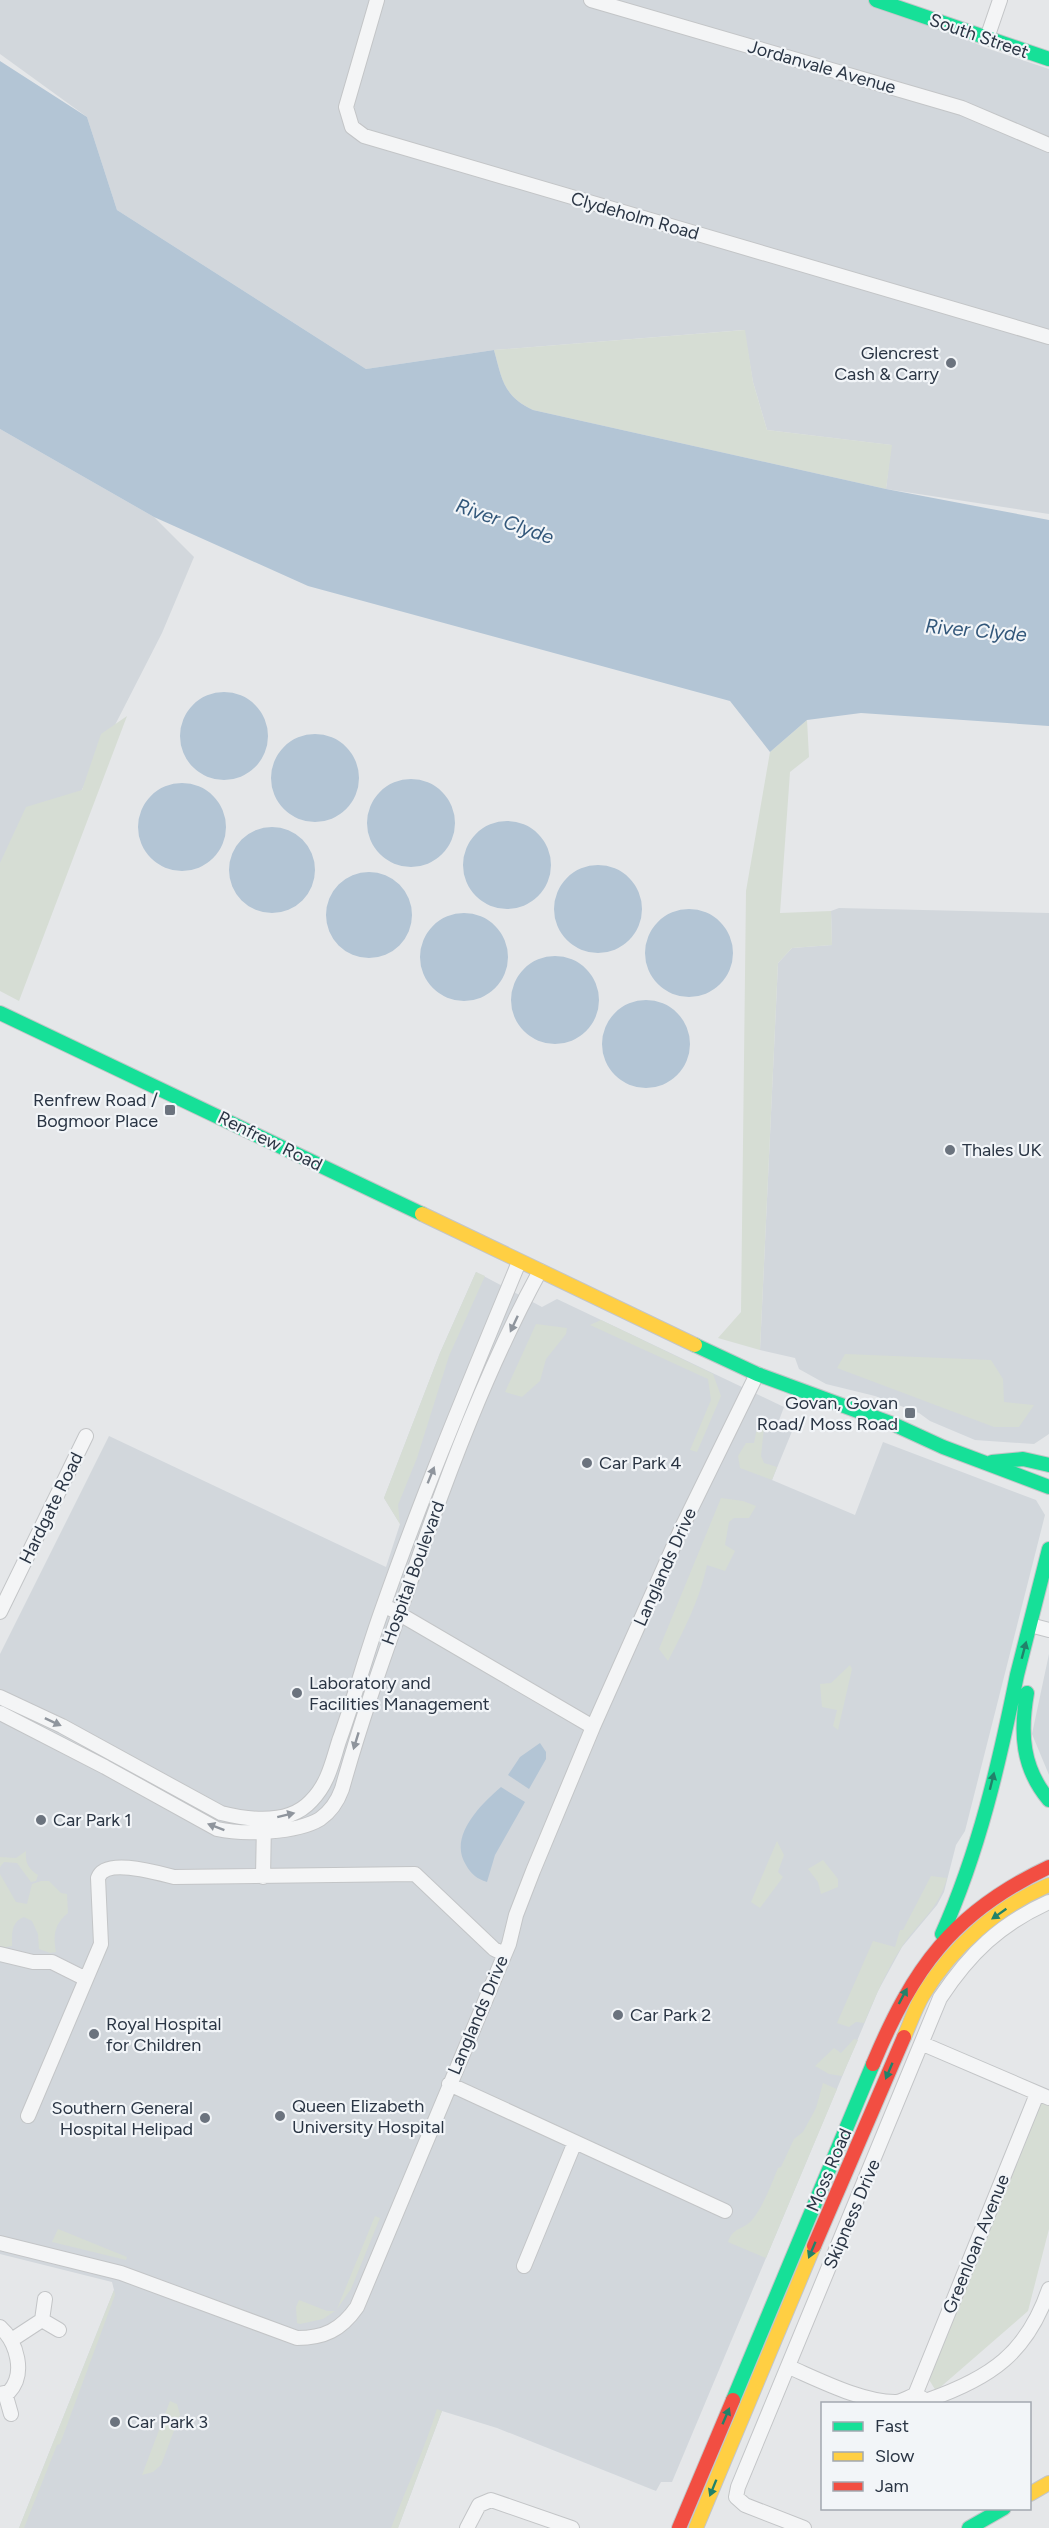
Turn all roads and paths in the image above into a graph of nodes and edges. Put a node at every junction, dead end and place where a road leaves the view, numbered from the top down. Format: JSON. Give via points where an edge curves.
{"nodes":[{"id":1,"x":377,"y":0,"type":"edge"},
{"id":2,"x":595,"y":0,"type":"edge"},
{"id":3,"x":876,"y":0,"type":"edge"},
{"id":4,"x":1000,"y":0,"type":"edge"},
{"id":5,"x":987,"y":38,"type":"junction"},
{"id":6,"x":1049,"y":59,"type":"edge"},
{"id":7,"x":1049,"y":145,"type":"edge"},
{"id":8,"x":1049,"y":337,"type":"edge"},
{"id":9,"x":1,"y":1013,"type":"edge"},
{"id":10,"x":519,"y":1262,"type":"junction"},
{"id":11,"x":540,"y":1271,"type":"junction"},
{"id":12,"x":757,"y":1374,"type":"junction"},
{"id":13,"x":86,"y":1436,"type":"dead end"},
{"id":14,"x":986,"y":1462,"type":"junction"},
{"id":15,"x":1049,"y":1465,"type":"edge"},
{"id":16,"x":1047,"y":1486,"type":"edge"},
{"id":17,"x":1049,"y":1549,"type":"edge"},
{"id":18,"x":1049,"y":1595,"type":"edge"},
{"id":19,"x":384,"y":1606,"type":"junction"},
{"id":20,"x":0,"y":1612,"type":"edge"},
{"id":21,"x":399,"y":1613,"type":"junction"},
{"id":22,"x":1040,"y":1627,"type":"edge"},
{"id":23,"x":1024,"y":1677,"type":"junction"},
{"id":24,"x":0,"y":1696,"type":"edge"},
{"id":25,"x":0,"y":1713,"type":"edge"},
{"id":26,"x":594,"y":1727,"type":"junction"},
{"id":27,"x":1049,"y":1800,"type":"edge"},
{"id":28,"x":264,"y":1824,"type":"junction"},
{"id":29,"x":1049,"y":1867,"type":"edge"},
{"id":30,"x":263,"y":1877,"type":"junction"},
{"id":31,"x":1049,"y":1885,"type":"edge"},
{"id":32,"x":1048,"y":1905,"type":"edge"},
{"id":33,"x":935,"y":1948,"type":"junction"},
{"id":34,"x":0,"y":1954,"type":"edge"},
{"id":35,"x":504,"y":1954,"type":"junction"},
{"id":36,"x":86,"y":1979,"type":"junction"},
{"id":37,"x":923,"y":2044,"type":"junction"},
{"id":38,"x":449,"y":2084,"type":"junction"},
{"id":39,"x":1043,"y":2096,"type":"edge"},
{"id":40,"x":28,"y":2116,"type":"dead end"},
{"id":41,"x":575,"y":2142,"type":"junction"},
{"id":42,"x":725,"y":2211,"type":"dead end"},
{"id":43,"x":0,"y":2243,"type":"edge"},
{"id":44,"x":524,"y":2266,"type":"dead end"},
{"id":45,"x":1049,"y":2289,"type":"edge"},
{"id":46,"x":45,"y":2299,"type":"dead end"},
{"id":47,"x":42,"y":2320,"type":"junction"},
{"id":48,"x":0,"y":2327,"type":"edge"},
{"id":49,"x":778,"y":2329,"type":"junction"},
{"id":50,"x":59,"y":2330,"type":"dead end"},
{"id":51,"x":13,"y":2339,"type":"junction"},
{"id":52,"x":789,"y":2367,"type":"junction"},
{"id":53,"x":3,"y":2393,"type":"edge"},
{"id":54,"x":915,"y":2395,"type":"junction"},
{"id":55,"x":929,"y":2402,"type":"edge"},
{"id":56,"x":11,"y":2414,"type":"dead end"},
{"id":57,"x":1049,"y":2483,"type":"edge"},
{"id":58,"x":1031,"y":2493,"type":"edge"},
{"id":59,"x":719,"y":2511,"type":"dead end"},
{"id":60,"x":995,"y":2511,"type":"edge"},
{"id":61,"x":468,"y":2528,"type":"edge"},
{"id":62,"x":572,"y":2528,"type":"edge"},
{"id":63,"x":677,"y":2528,"type":"edge"},
{"id":64,"x":696,"y":2528,"type":"edge"},
{"id":65,"x":804,"y":2528,"type":"edge"},
{"id":66,"x":969,"y":2528,"type":"edge"}],
"edges":[{"from":1,"to":8,"type":"street","name":"Clydeholm Road","via":[[346,107],[352,127],[364,136]]},
{"from":2,"to":7,"type":"street","name":"Jordanvale Avenue","via":[[962,108]]},
{"from":3,"to":5,"type":"main road","name":"South Street"},
{"from":4,"to":5,"type":"street"},
{"from":5,"to":6,"type":"main road","name":"South Street"},
{"from":9,"to":10,"type":"main road","name":"Renfrew Road"},
{"from":10,"to":11,"type":"main road","name":"Renfrew Road"},
{"from":19,"to":10,"type":"street","name":"Hospital Boulevard","one_way":true,"via":[[423,1495]]},
{"from":11,"to":12,"type":"main road","name":"Renfrew Road"},
{"from":11,"to":21,"type":"street","name":"Hospital Boulevard","one_way":true,"via":[[489,1378],[439,1500]]},
{"from":12,"to":14,"type":"main road","name":"Renfrew Road"},
{"from":12,"to":26,"type":"street","name":"Langlands Drive","via":[[703,1483]]},
{"from":13,"to":20,"type":"street","name":"Hardgate Road"},
{"from":14,"to":15,"type":"main road","via":[[1023,1459]]},
{"from":14,"to":16,"type":"main road","name":"Renfrew Road"},
{"from":17,"to":22,"type":"main road"},
{"from":18,"to":22,"type":"main road"},
{"from":19,"to":21,"type":"street"},
{"from":28,"to":19,"type":"street","name":"Hospital Boulevard","one_way":true,"via":[[310,1803],[329,1776]]},
{"from":21,"to":26,"type":"street"},
{"from":21,"to":28,"type":"street","name":"Hospital Boulevard","one_way":true,"via":[[337,1801],[321,1818],[306,1826]]},
{"from":22,"to":23,"type":"main road"},
{"from":23,"to":27,"type":"main road","via":[[1023,1742],[1031,1773]]},
{"from":33,"to":23,"type":"main road","one_way":true,"via":[[963,1887]]},
{"from":24,"to":28,"type":"street","name":"Hospital Boulevard","one_way":true,"via":[[211,1809]]},
{"from":28,"to":25,"type":"street","name":"Hospital Boulevard","one_way":true,"via":[[226,1831],[208,1825]]},
{"from":26,"to":35,"type":"street","name":"Langlands Drive","via":[[533,1871]]},
{"from":28,"to":30,"type":"street"},
{"from":29,"to":33,"type":"main road","name":"Moss Road","via":[[994,1895]]},
{"from":30,"to":35,"type":"street","via":[[415,1874]]},
{"from":30,"to":36,"type":"street","via":[[174,1877],[136,1868],[100,1872],[101,1944]]},
{"from":31,"to":49,"type":"main road","name":"Moss Road","one_way":true,"via":[[1034,1890],[992,1918],[959,1947],[927,1989]]},
{"from":32,"to":37,"type":"street","name":"Skipness Drive","via":[[1004,1927],[980,1946],[940,1998]]},
{"from":63,"to":33,"type":"main road","name":"Moss Road","one_way":true,"via":[[892,2019]]},
{"from":34,"to":36,"type":"street","via":[[52,1962]]},
{"from":35,"to":38,"type":"street","name":"Langlands Drive"},
{"from":36,"to":40,"type":"street"},
{"from":37,"to":39,"type":"street"},
{"from":37,"to":52,"type":"street","name":"Skipness Drive"},
{"from":38,"to":41,"type":"street"},
{"from":38,"to":43,"type":"street","name":"Langlands Drive","via":[[357,2307],[344,2324],[319,2337],[297,2338],[121,2273]]},
{"from":39,"to":54,"type":"street","name":"Greenloan Avenue"},
{"from":41,"to":42,"type":"street"},
{"from":41,"to":44,"type":"street"},
{"from":45,"to":55,"type":"street","via":[[1029,2335],[1008,2359],[976,2380]]},
{"from":46,"to":47,"type":"street"},
{"from":47,"to":50,"type":"street"},
{"from":47,"to":51,"type":"street"},
{"from":48,"to":51,"type":"street"},
{"from":49,"to":59,"type":"main road"},
{"from":49,"to":64,"type":"main road","name":"Moss Road","one_way":true},
{"from":51,"to":53,"type":"street","via":[[18,2376],[13,2388]]},
{"from":52,"to":54,"type":"street","via":[[872,2398],[899,2402]]},
{"from":52,"to":65,"type":"street","name":"Skipness Drive","via":[[736,2497],[745,2505]]},
{"from":53,"to":56,"type":"street"},
{"from":54,"to":55,"type":"street"},
{"from":57,"to":58,"type":"main road"},
{"from":60,"to":66,"type":"main road"},
{"from":61,"to":62,"type":"street","via":[[479,2505],[491,2500]]}]}
